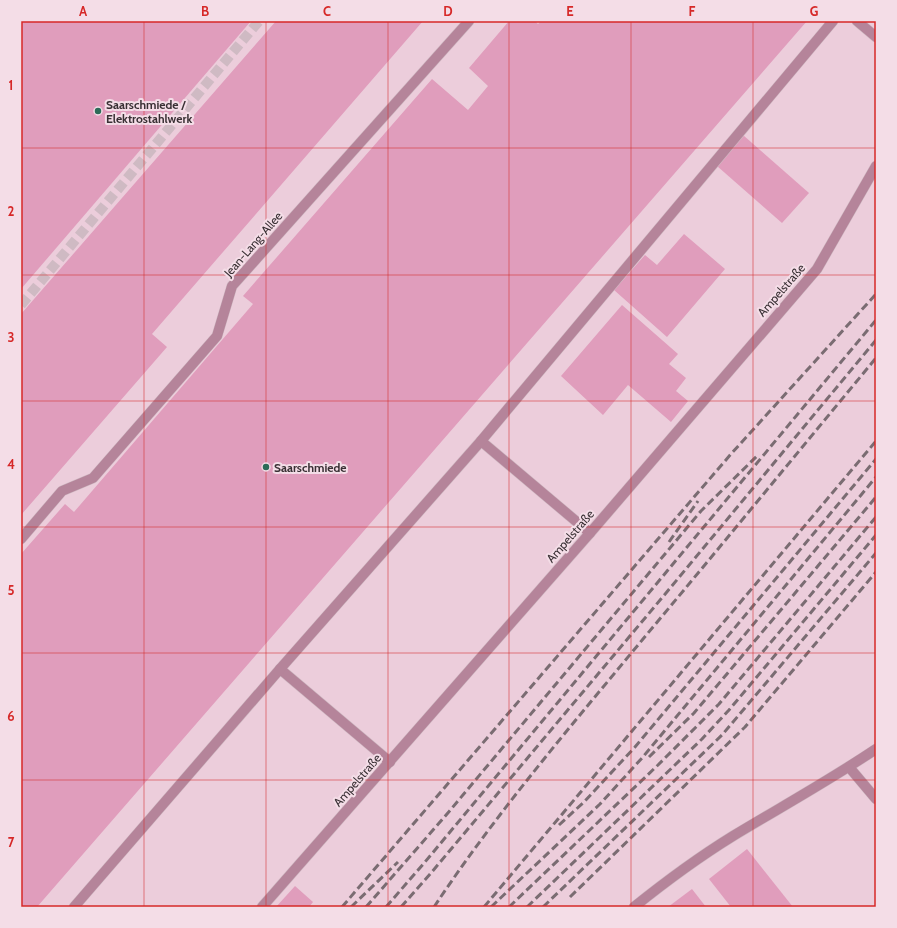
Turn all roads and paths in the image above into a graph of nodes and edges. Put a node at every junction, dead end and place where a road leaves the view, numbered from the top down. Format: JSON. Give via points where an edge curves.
{"nodes":[{"id":1,"x":469,"y":21,"type":"edge"},
{"id":2,"x":833,"y":21,"type":"edge"},
{"id":3,"x":857,"y":21,"type":"edge"},
{"id":4,"x":876,"y":37,"type":"edge"},
{"id":5,"x":876,"y":166,"type":"edge"},
{"id":6,"x":481,"y":441,"type":"junction"},
{"id":7,"x":590,"y":533,"type":"junction"},
{"id":8,"x":21,"y":539,"type":"edge"},
{"id":9,"x":280,"y":669,"type":"junction"},
{"id":10,"x":876,"y":749,"type":"edge"},
{"id":11,"x":390,"y":762,"type":"junction"},
{"id":12,"x":845,"y":770,"type":"junction"},
{"id":13,"x":876,"y":799,"type":"edge"},
{"id":14,"x":74,"y":907,"type":"edge"},
{"id":15,"x":262,"y":907,"type":"edge"},
{"id":16,"x":634,"y":907,"type":"edge"}],
"edges":[{"from":1,"to":8,"type":"lane","name":"Jean-Lang-Allee","via":[[232,286],[217,336],[212,342],[93,478],[62,491]]},
{"from":2,"to":6,"type":"lane"},
{"from":3,"to":4,"type":"lane"},
{"from":5,"to":7,"type":"lane","name":"Ampelstraße","via":[[817,269]]},
{"from":6,"to":7,"type":"lane"},
{"from":6,"to":9,"type":"lane"},
{"from":7,"to":11,"type":"lane","name":"Ampelstraße"},
{"from":9,"to":11,"type":"lane"},
{"from":9,"to":14,"type":"lane"},
{"from":10,"to":12,"type":"lane"},
{"from":11,"to":15,"type":"lane","name":"Ampelstraße"},
{"from":12,"to":13,"type":"lane"},
{"from":12,"to":16,"type":"lane","via":[[732,837]]}]}
